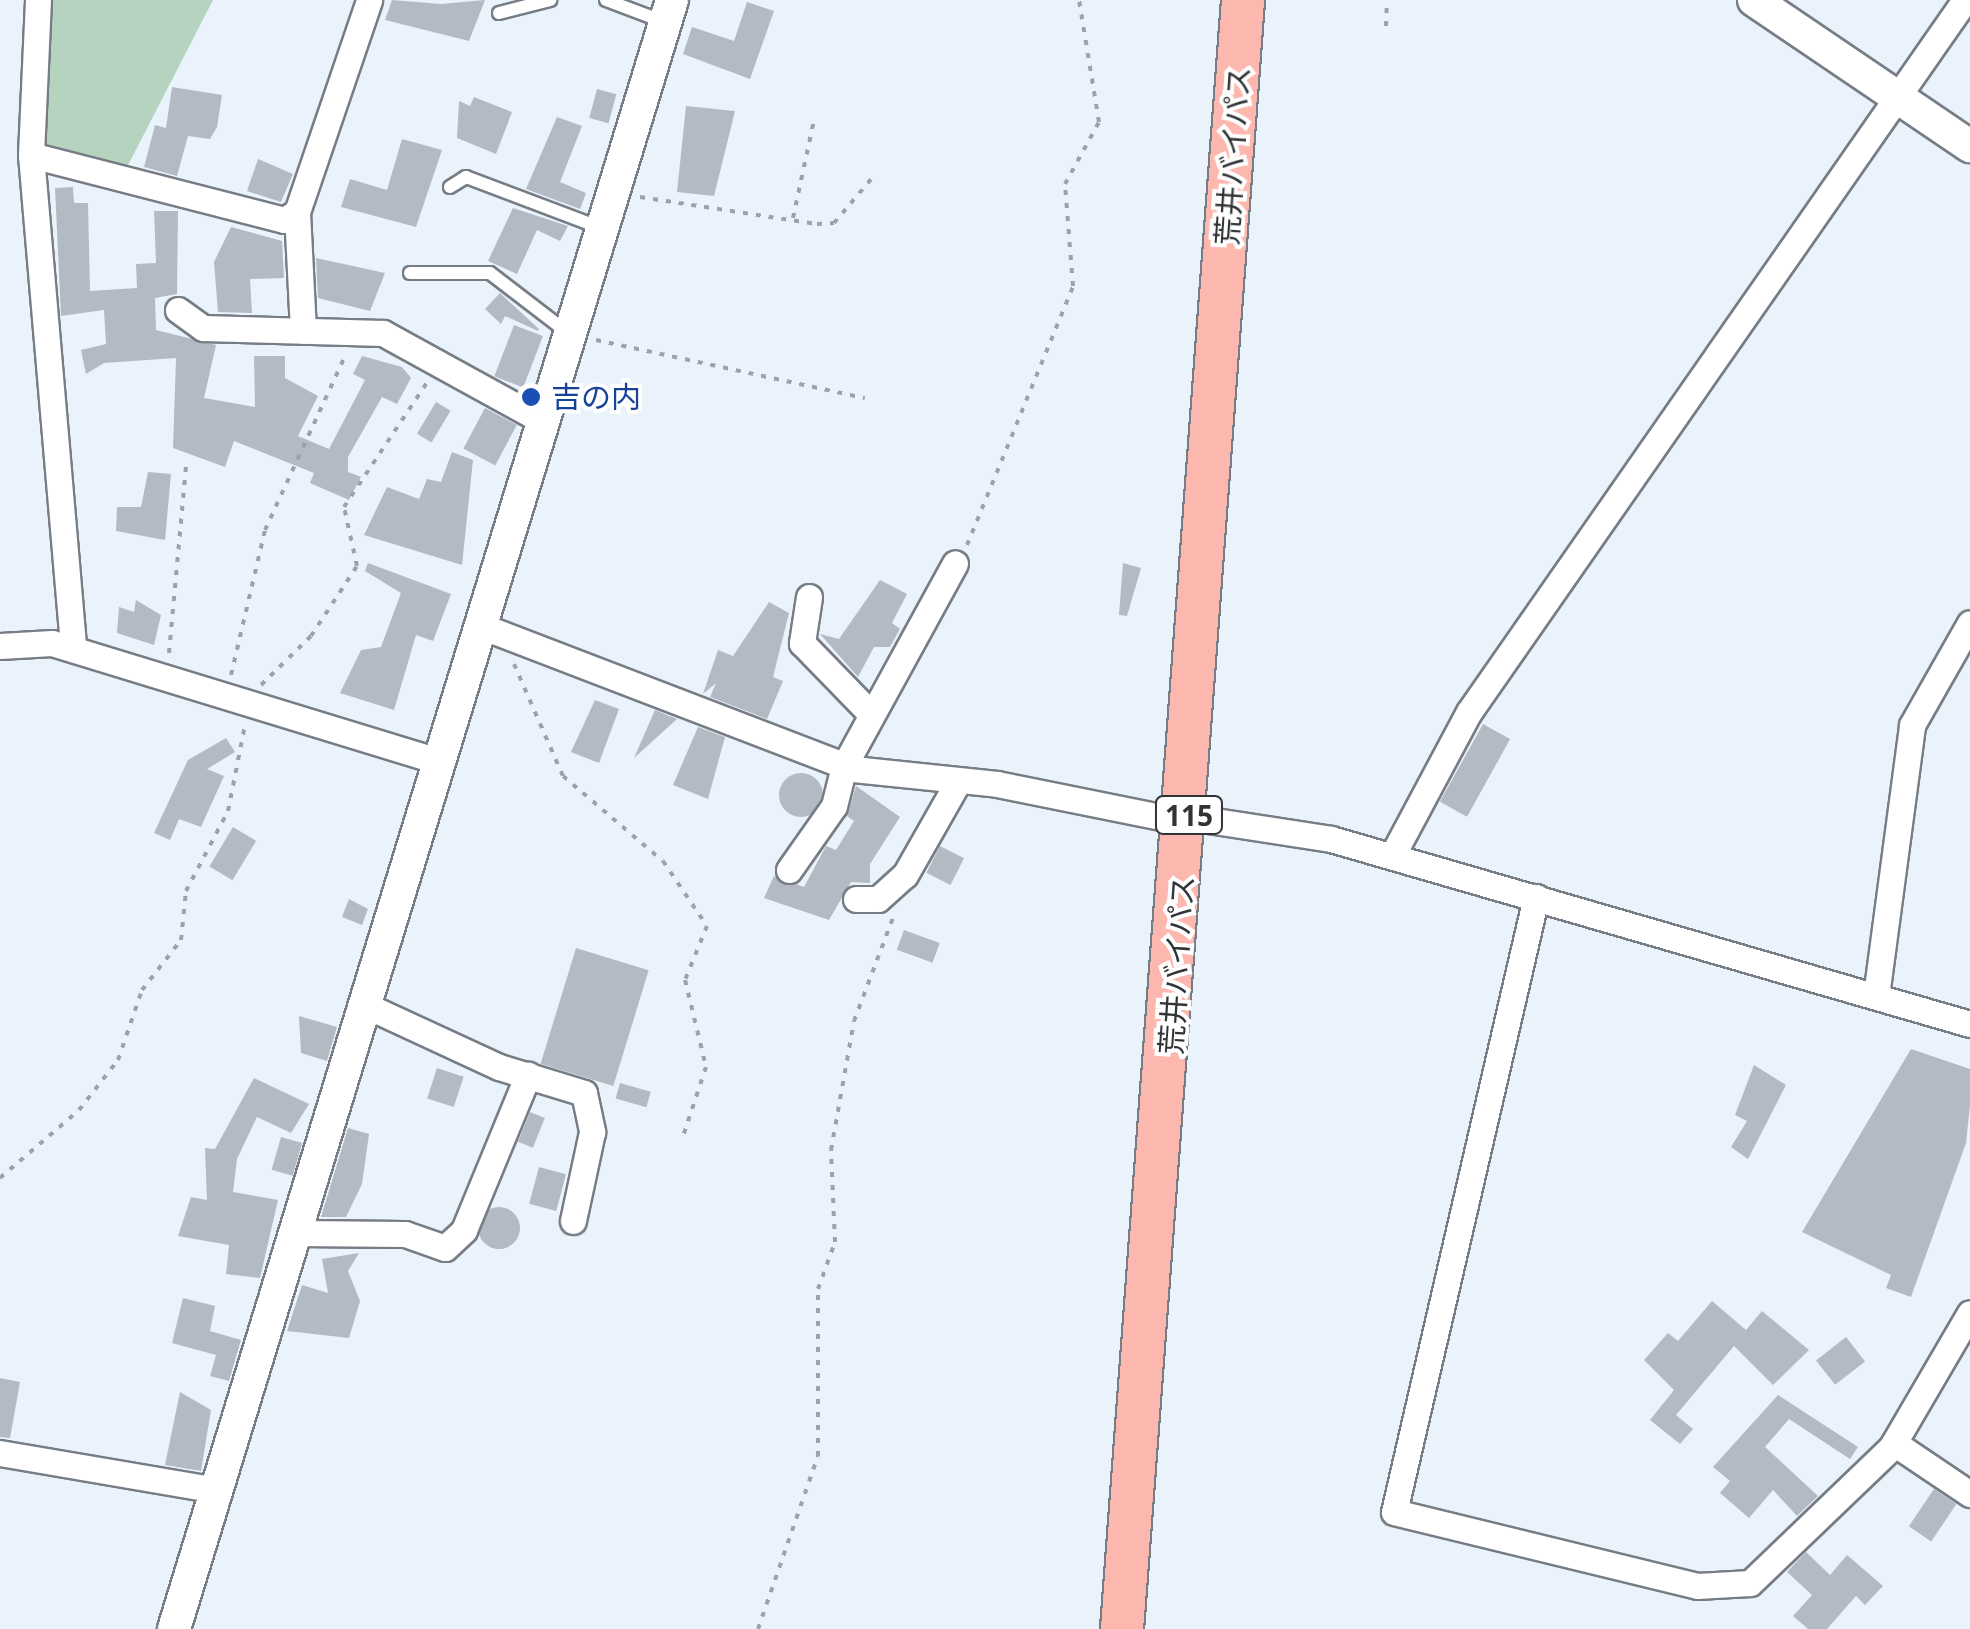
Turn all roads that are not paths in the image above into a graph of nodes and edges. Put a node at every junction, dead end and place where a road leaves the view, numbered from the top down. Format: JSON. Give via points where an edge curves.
{"nodes":[{"id":1,"x":38,"y":0,"type":"edge"},
{"id":2,"x":369,"y":0,"type":"edge"},
{"id":3,"x":550,"y":0,"type":"edge"},
{"id":4,"x":606,"y":0,"type":"edge"},
{"id":5,"x":1216,"y":0,"type":"edge"},
{"id":6,"x":1243,"y":0,"type":"edge"},
{"id":7,"x":1754,"y":0,"type":"edge"},
{"id":8,"x":1966,"y":0,"type":"edge"},
{"id":9,"x":668,"y":11,"type":"edge"},
{"id":10,"x":499,"y":13,"type":"dead end"},
{"id":11,"x":1899,"y":97,"type":"junction"},
{"id":12,"x":1970,"y":146,"type":"edge"},
{"id":13,"x":31,"y":155,"type":"junction"},
{"id":14,"x":450,"y":187,"type":"dead end"},
{"id":15,"x":297,"y":212,"type":"junction"},
{"id":16,"x":600,"y":228,"type":"junction"},
{"id":17,"x":410,"y":273,"type":"dead end"},
{"id":18,"x":178,"y":310,"type":"dead end"},
{"id":19,"x":303,"y":331,"type":"junction"},
{"id":20,"x":569,"y":333,"type":"junction"},
{"id":21,"x":543,"y":421,"type":"junction"},
{"id":22,"x":955,"y":564,"type":"road end"},
{"id":23,"x":809,"y":598,"type":"dead end"},
{"id":24,"x":1970,"y":623,"type":"edge"},
{"id":25,"x":490,"y":630,"type":"junction"},
{"id":26,"x":0,"y":646,"type":"edge"},
{"id":27,"x":74,"y":650,"type":"junction"},
{"id":28,"x":871,"y":714,"type":"junction"},
{"id":29,"x":441,"y":762,"type":"junction"},
{"id":30,"x":844,"y":766,"type":"junction"},
{"id":31,"x":958,"y":780,"type":"junction"},
{"id":32,"x":1175,"y":817,"type":"junction"},
{"id":33,"x":1392,"y":856,"type":"junction"},
{"id":34,"x":789,"y":870,"type":"dead end"},
{"id":35,"x":1536,"y":897,"type":"junction"},
{"id":36,"x":856,"y":899,"type":"dead end"},
{"id":37,"x":1876,"y":996,"type":"junction"},
{"id":38,"x":367,"y":1006,"type":"junction"},
{"id":39,"x":1970,"y":1024,"type":"edge"},
{"id":40,"x":528,"y":1075,"type":"junction"},
{"id":41,"x":572,"y":1221,"type":"dead end"},
{"id":42,"x":297,"y":1232,"type":"junction"},
{"id":43,"x":1970,"y":1313,"type":"edge"},
{"id":44,"x":1894,"y":1443,"type":"junction"},
{"id":45,"x":0,"y":1453,"type":"edge"},
{"id":46,"x":218,"y":1490,"type":"junction"},
{"id":47,"x":1970,"y":1494,"type":"edge"},
{"id":48,"x":174,"y":1629,"type":"edge"},
{"id":49,"x":1096,"y":1629,"type":"edge"},
{"id":50,"x":1122,"y":1629,"type":"edge"}],
"edges":[{"from":1,"to":13,"type":"street"},
{"from":2,"to":15,"type":"street"},
{"from":3,"to":10,"type":"lane","via":[[540,10],[515,3]]},
{"from":4,"to":9,"type":"lane"},
{"from":5,"to":32,"type":"highway","name":"荒井バイパス","number":"115"},
{"from":6,"to":32,"type":"highway","name":"荒井バイパス","number":"115"},
{"from":7,"to":11,"type":"street"},
{"from":8,"to":11,"type":"street"},
{"from":9,"to":16,"type":"street"},
{"from":11,"to":12,"type":"street"},
{"from":11,"to":33,"type":"street","via":[[1469,712]]},
{"from":13,"to":15,"type":"street","via":[[275,219]]},
{"from":13,"to":27,"type":"street"},
{"from":14,"to":16,"type":"lane","via":[[466,177]]},
{"from":15,"to":19,"type":"street"},
{"from":16,"to":20,"type":"street"},
{"from":17,"to":20,"type":"lane","via":[[490,272]]},
{"from":18,"to":19,"type":"street","via":[[202,328]]},
{"from":19,"to":21,"type":"street","via":[[354,328],[440,359]]},
{"from":20,"to":21,"type":"street"},
{"from":21,"to":25,"type":"street"},
{"from":22,"to":28,"type":"street"},
{"from":23,"to":28,"type":"street","via":[[802,643]]},
{"from":24,"to":37,"type":"street","via":[[1912,725]]},
{"from":25,"to":29,"type":"street"},
{"from":25,"to":30,"type":"street"},
{"from":26,"to":27,"type":"street"},
{"from":27,"to":29,"type":"street"},
{"from":28,"to":30,"type":"street"},
{"from":29,"to":38,"type":"street"},
{"from":30,"to":31,"type":"street"},
{"from":30,"to":34,"type":"street","via":[[834,806]]},
{"from":31,"to":32,"type":"street"},
{"from":31,"to":36,"type":"street","via":[[941,823],[889,891]]},
{"from":32,"to":33,"type":"street"},
{"from":32,"to":49,"type":"highway","name":"荒井バイパス","number":"115"},
{"from":32,"to":50,"type":"highway","name":"荒井バイパス","number":"115"},
{"from":33,"to":35,"type":"street"},
{"from":35,"to":37,"type":"street"},
{"from":35,"to":44,"type":"street","via":[[1394,1512],[1729,1589],[1750,1583]]},
{"from":37,"to":39,"type":"street"},
{"from":38,"to":40,"type":"street"},
{"from":38,"to":42,"type":"street"},
{"from":40,"to":41,"type":"street","via":[[584,1093],[591,1106]]},
{"from":40,"to":42,"type":"street","via":[[464,1230],[445,1248],[405,1234]]},
{"from":42,"to":46,"type":"street"},
{"from":43,"to":44,"type":"street"},
{"from":44,"to":47,"type":"street"},
{"from":45,"to":46,"type":"street"},
{"from":46,"to":48,"type":"street"}]}
